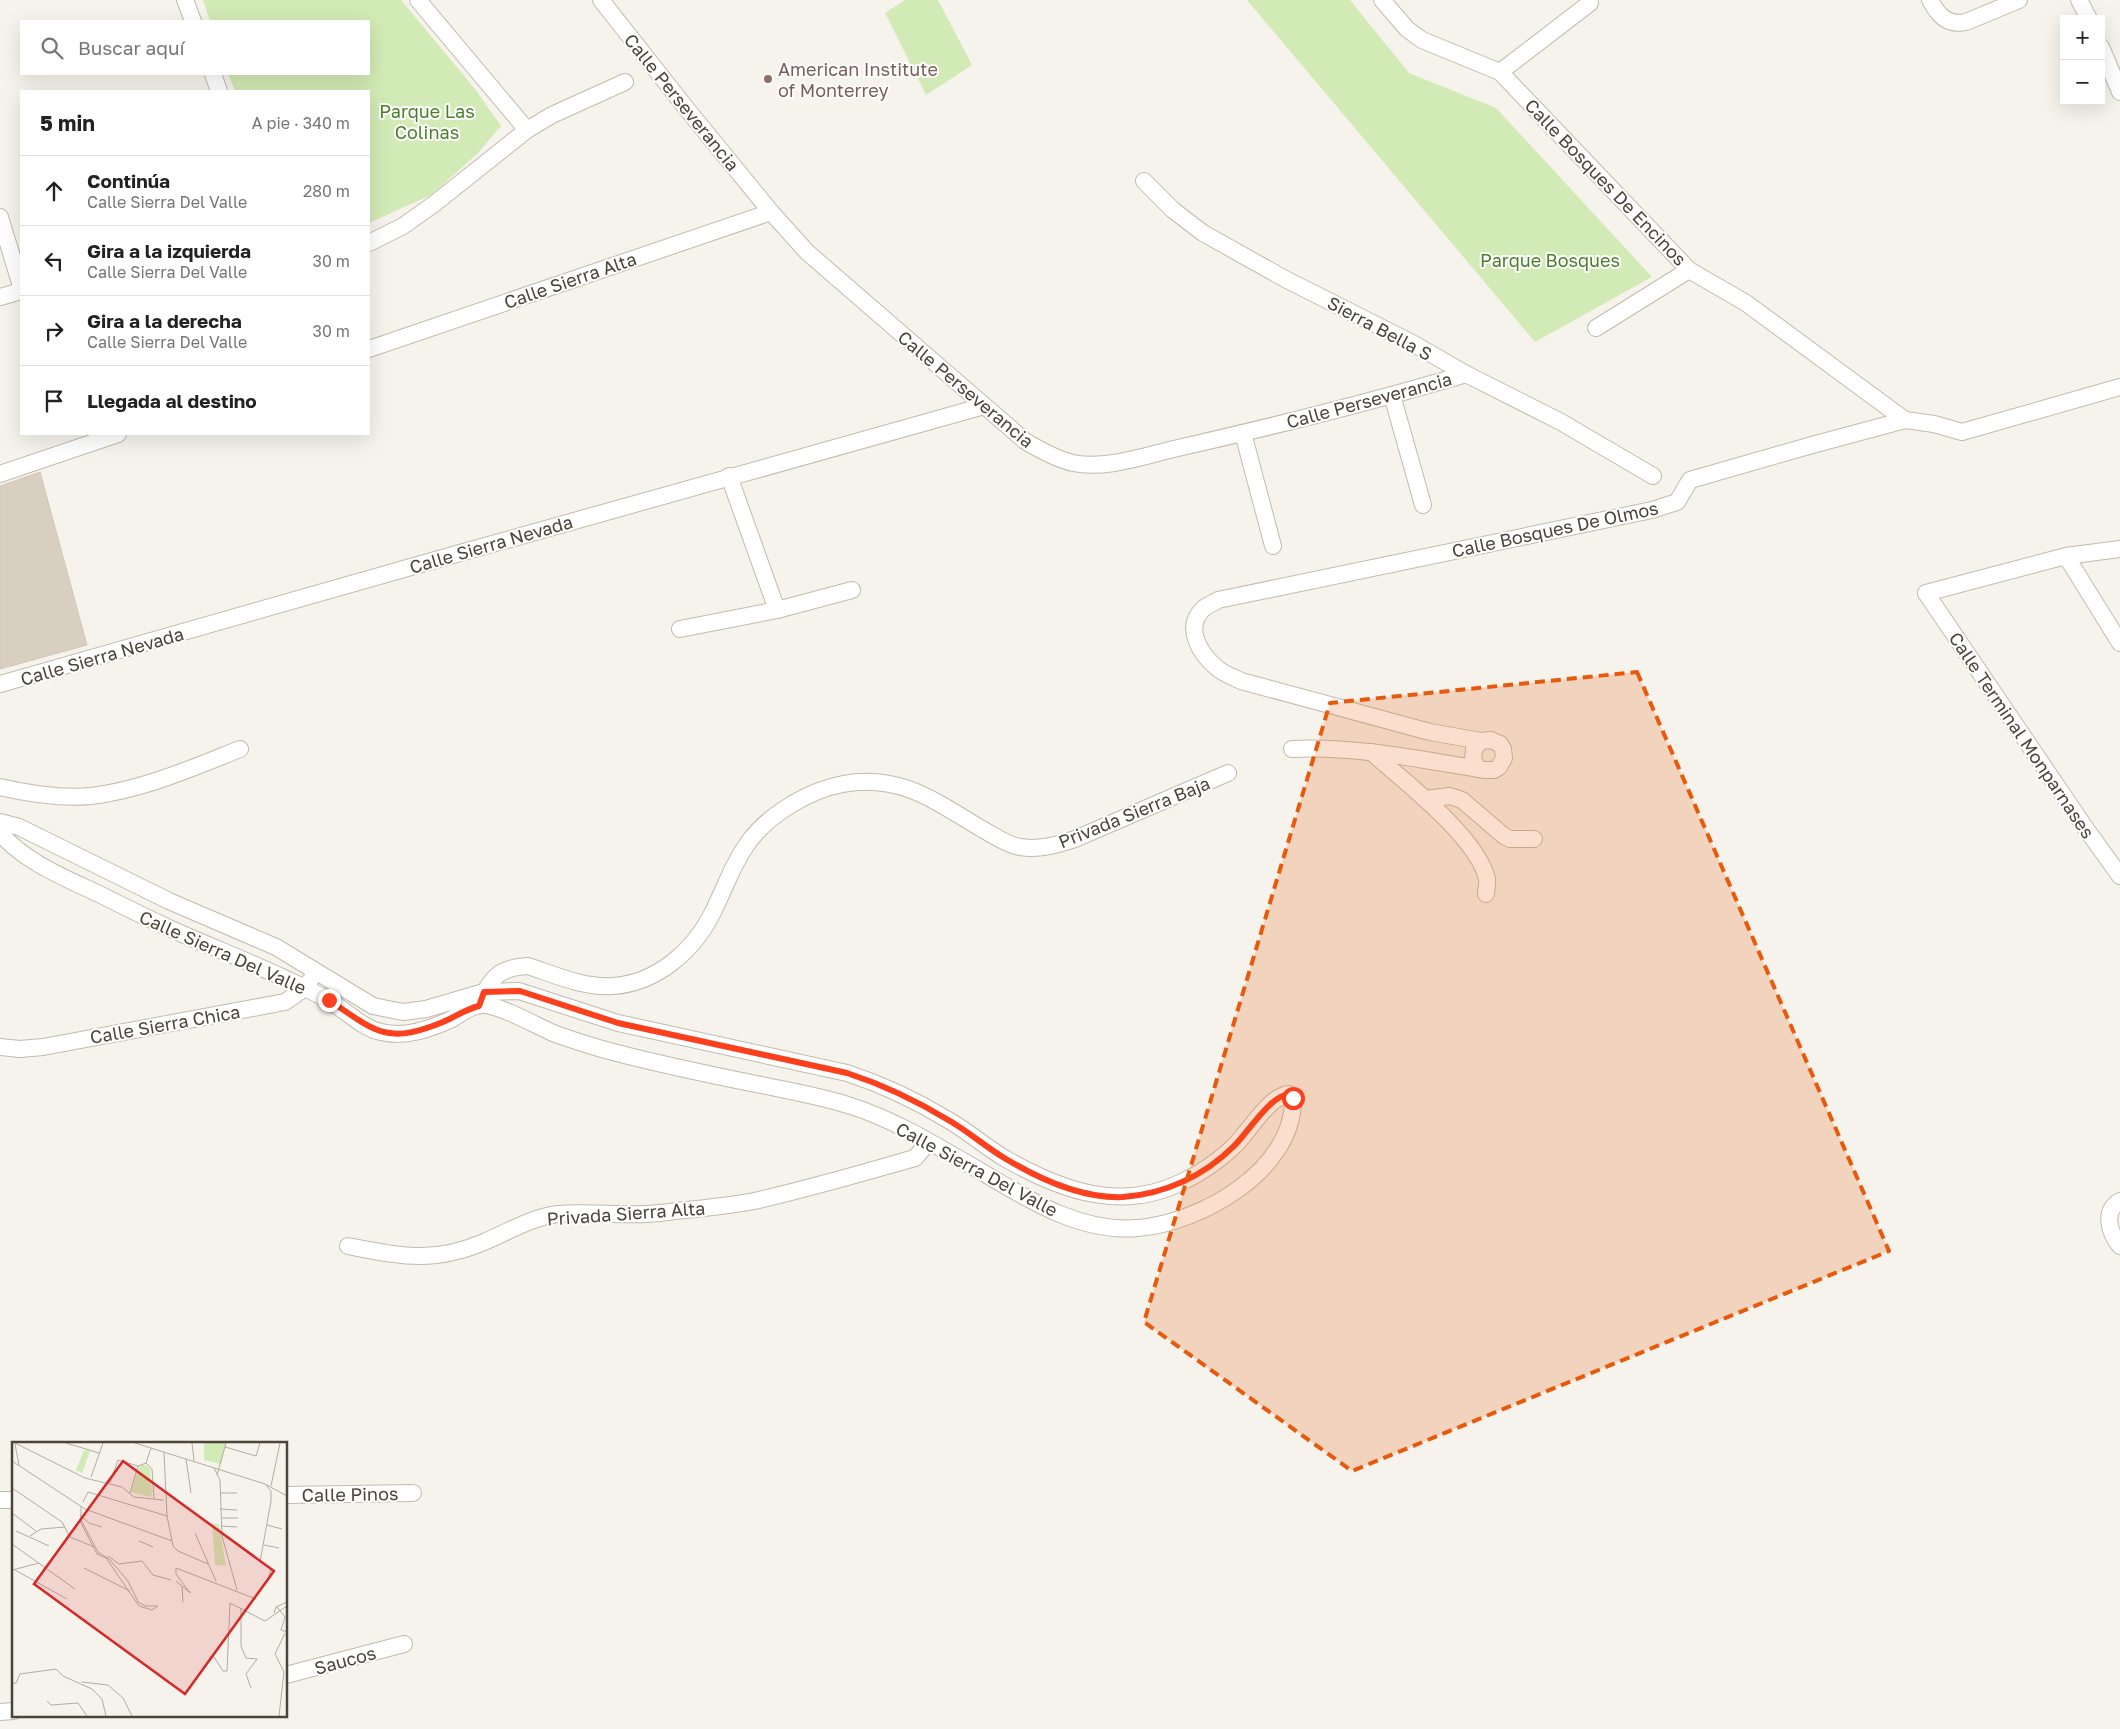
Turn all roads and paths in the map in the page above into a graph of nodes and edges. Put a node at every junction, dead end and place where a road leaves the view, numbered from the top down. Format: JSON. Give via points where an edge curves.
{"nodes":[{"id":1,"x":185,"y":0,"type":"edge"},
{"id":2,"x":418,"y":0,"type":"edge"},
{"id":3,"x":601,"y":0,"type":"edge"},
{"id":4,"x":1382,"y":0,"type":"edge"},
{"id":5,"x":1930,"y":0,"type":"edge"},
{"id":6,"x":2019,"y":0,"type":"edge"},
{"id":7,"x":2079,"y":0,"type":"edge"},
{"id":8,"x":1590,"y":3,"type":"dead end"},
{"id":9,"x":2087,"y":15,"type":"edge"},
{"id":10,"x":193,"y":20,"type":"edge"},
{"id":11,"x":2105,"y":56,"type":"edge"},
{"id":12,"x":1500,"y":72,"type":"junction"},
{"id":13,"x":213,"y":75,"type":"edge"},
{"id":14,"x":625,"y":82,"type":"dead end"},
{"id":15,"x":219,"y":90,"type":"edge"},
{"id":16,"x":2120,"y":92,"type":"edge"},
{"id":17,"x":526,"y":130,"type":"junction"},
{"id":18,"x":1144,"y":181,"type":"dead end"},
{"id":19,"x":771,"y":212,"type":"junction"},
{"id":20,"x":0,"y":217,"type":"edge"},
{"id":21,"x":370,"y":242,"type":"edge"},
{"id":22,"x":1689,"y":270,"type":"junction"},
{"id":23,"x":20,"y":283,"type":"edge"},
{"id":24,"x":20,"y":290,"type":"edge"},
{"id":25,"x":0,"y":297,"type":"edge"},
{"id":26,"x":1596,"y":328,"type":"dead end"},
{"id":27,"x":370,"y":349,"type":"edge"},
{"id":28,"x":1466,"y":374,"type":"junction"},
{"id":29,"x":2120,"y":387,"type":"edge"},
{"id":30,"x":1392,"y":396,"type":"junction"},
{"id":31,"x":984,"y":406,"type":"junction"},
{"id":32,"x":1906,"y":420,"type":"junction"},
{"id":33,"x":1244,"y":433,"type":"junction"},
{"id":34,"x":115,"y":435,"type":"edge"},
{"id":35,"x":0,"y":474,"type":"edge"},
{"id":36,"x":729,"y":476,"type":"junction"},
{"id":37,"x":1653,"y":476,"type":"dead end"},
{"id":38,"x":1423,"y":505,"type":"dead end"},
{"id":39,"x":1273,"y":546,"type":"dead end"},
{"id":40,"x":2120,"y":549,"type":"edge"},
{"id":41,"x":2066,"y":556,"type":"junction"},
{"id":42,"x":852,"y":590,"type":"dead end"},
{"id":43,"x":778,"y":610,"type":"junction"},
{"id":44,"x":680,"y":629,"type":"dead end"},
{"id":45,"x":2120,"y":643,"type":"edge"},
{"id":46,"x":0,"y":684,"type":"edge"},
{"id":47,"x":1481,"y":741,"type":"junction"},
{"id":48,"x":240,"y":749,"type":"dead end"},
{"id":49,"x":1292,"y":749,"type":"dead end"},
{"id":50,"x":1371,"y":752,"type":"junction"},
{"id":51,"x":1479,"y":769,"type":"junction"},
{"id":52,"x":1228,"y":773,"type":"dead end"},
{"id":53,"x":0,"y":787,"type":"edge"},
{"id":54,"x":1425,"y":799,"type":"junction"},
{"id":55,"x":0,"y":822,"type":"edge"},
{"id":56,"x":0,"y":833,"type":"edge"},
{"id":57,"x":1534,"y":839,"type":"dead end"},
{"id":58,"x":2120,"y":876,"type":"edge"},
{"id":59,"x":1486,"y":894,"type":"dead end"},
{"id":60,"x":316,"y":970,"type":"junction"},
{"id":61,"x":305,"y":988,"type":"junction"},
{"id":62,"x":481,"y":999,"type":"junction"},
{"id":63,"x":0,"y":1047,"type":"edge"},
{"id":64,"x":929,"y":1142,"type":"junction"},
{"id":65,"x":2120,"y":1201,"type":"edge"},
{"id":66,"x":348,"y":1246,"type":"dead end"},
{"id":67,"x":2120,"y":1246,"type":"edge"},
{"id":68,"x":414,"y":1493,"type":"dead end"},
{"id":69,"x":288,"y":1496,"type":"edge"},
{"id":70,"x":404,"y":1644,"type":"dead end"},
{"id":71,"x":288,"y":1674,"type":"edge"}],
"edges":[{"from":1,"to":10,"type":"street"},
{"from":2,"to":17,"type":"street"},
{"from":3,"to":19,"type":"street","name":"Calle Perseverancia"},
{"from":4,"to":12,"type":"street","name":"Calle Bosques De Encinos","via":[[1407,29],[1422,40]]},
{"from":5,"to":6,"type":"street","via":[[1943,19],[1958,24]]},
{"from":7,"to":9,"type":"street"},
{"from":8,"to":12,"type":"street"},
{"from":11,"to":16,"type":"street"},
{"from":12,"to":22,"type":"street","name":"Calle Bosques De Encinos"},
{"from":13,"to":15,"type":"street"},
{"from":14,"to":17,"type":"street"},
{"from":17,"to":21,"type":"street","via":[[434,204],[403,226]]},
{"from":18,"to":28,"type":"street","name":"Sierra Bella S","via":[[1173,210],[1203,233]]},
{"from":19,"to":27,"type":"street","name":"Calle Sierra Alta"},
{"from":19,"to":31,"type":"street","name":"Calle Perseverancia","via":[[807,252]]},
{"from":20,"to":23,"type":"street"},
{"from":22,"to":26,"type":"street"},
{"from":22,"to":32,"type":"street","name":"Calle Bosques De Encinos","via":[[1746,302]]},
{"from":24,"to":25,"type":"street"},
{"from":28,"to":30,"type":"street","name":"Calle Perseverancia"},
{"from":28,"to":37,"type":"street","name":"Sierra Bella S","via":[[1561,422]]},
{"from":29,"to":32,"type":"street","name":"Calle Bosques De Olmos","via":[[1962,432]]},
{"from":30,"to":33,"type":"street","name":"Calle Perseverancia"},
{"from":30,"to":38,"type":"street"},
{"from":31,"to":33,"type":"street","name":"Calle Perseverancia","via":[[1025,442],[1048,455],[1074,463],[1104,464]]},
{"from":31,"to":36,"type":"street","name":"Calle Sierra Nevada"},
{"from":32,"to":47,"type":"street","name":"Calle Bosques De Olmos","via":[[1690,480],[1676,502],[1652,510],[1218,600],[1205,608],[1194,625],[1199,649],[1218,669],[1241,682],[1430,732]]},
{"from":33,"to":39,"type":"street"},
{"from":34,"to":35,"type":"street"},
{"from":36,"to":43,"type":"street"},
{"from":36,"to":46,"type":"street","name":"Calle Sierra Nevada"},
{"from":40,"to":41,"type":"street"},
{"from":41,"to":45,"type":"street"},
{"from":41,"to":58,"type":"street","name":"Calle Terminal Monparnases","via":[[1926,593]]},
{"from":42,"to":43,"type":"street"},
{"from":43,"to":44,"type":"street"},
{"from":47,"to":51,"type":"street","via":[[1474,749],[1473,760]]},
{"from":47,"to":51,"type":"street","via":[[1491,740],[1500,744],[1504,758],[1494,770]]},
{"from":48,"to":53,"type":"street","via":[[127,789],[91,796],[44,795]]},
{"from":49,"to":50,"type":"street"},
{"from":50,"to":51,"type":"street"},
{"from":50,"to":54,"type":"street"},
{"from":52,"to":62,"type":"street","name":"Privada Sierra Baja","via":[[1075,839],[1036,848],[1018,847],[998,838],[898,784],[869,780],[841,784],[817,792],[785,810],[752,839],[733,867],[712,914],[691,946],[650,977],[613,986],[593,985],[519,966],[495,976]]},
{"from":54,"to":57,"type":"street","via":[[1455,796],[1504,836]]},
{"from":54,"to":59,"type":"street","via":[[1472,850],[1488,880]]},
{"from":55,"to":60,"type":"street","name":"Calle Sierra Del Valle","via":[[19,827],[169,901],[254,937]]},
{"from":56,"to":61,"type":"street","name":"Calle Sierra Del Valle","via":[[17,849],[60,876]]},
{"from":60,"to":61,"type":"street","name":"Calle Sierra Chica"},
{"from":60,"to":62,"type":"street","name":"Calle Sierra Del Valle","via":[[373,1006],[403,1012]]},
{"from":61,"to":62,"type":"street","name":"Calle Sierra Del Valle","via":[[329,1000],[366,1026],[394,1034],[430,1028]]},
{"from":61,"to":63,"type":"street","name":"Calle Sierra Chica","via":[[286,1002],[43,1047]]},
{"from":62,"to":64,"type":"street","name":"Calle Sierra Del Valle","via":[[492,1007],[557,1035],[605,1050],[851,1106]]},
{"from":62,"to":64,"type":"street","name":"Calle Sierra Del Valle","via":[[520,991],[618,1023],[847,1073],[915,1101],[1006,1159],[1052,1183],[1099,1196],[1148,1194],[1192,1177],[1235,1146],[1275,1100],[1286,1094],[1293,1098],[1292,1116],[1281,1144],[1256,1175],[1227,1197],[1199,1212],[1137,1228],[1108,1227],[1045,1209]]},
{"from":64,"to":66,"type":"street","name":"Privada Sierra Alta","via":[[915,1158],[753,1201],[636,1215],[558,1214],[533,1220],[484,1242],[437,1257],[416,1258]]},
{"from":65,"to":67,"type":"street","via":[[2115,1204],[2108,1220],[2113,1237]]},
{"from":68,"to":69,"type":"street","name":"Calle Pinos"},
{"from":70,"to":71,"type":"street","name":"Saucos"}]}
